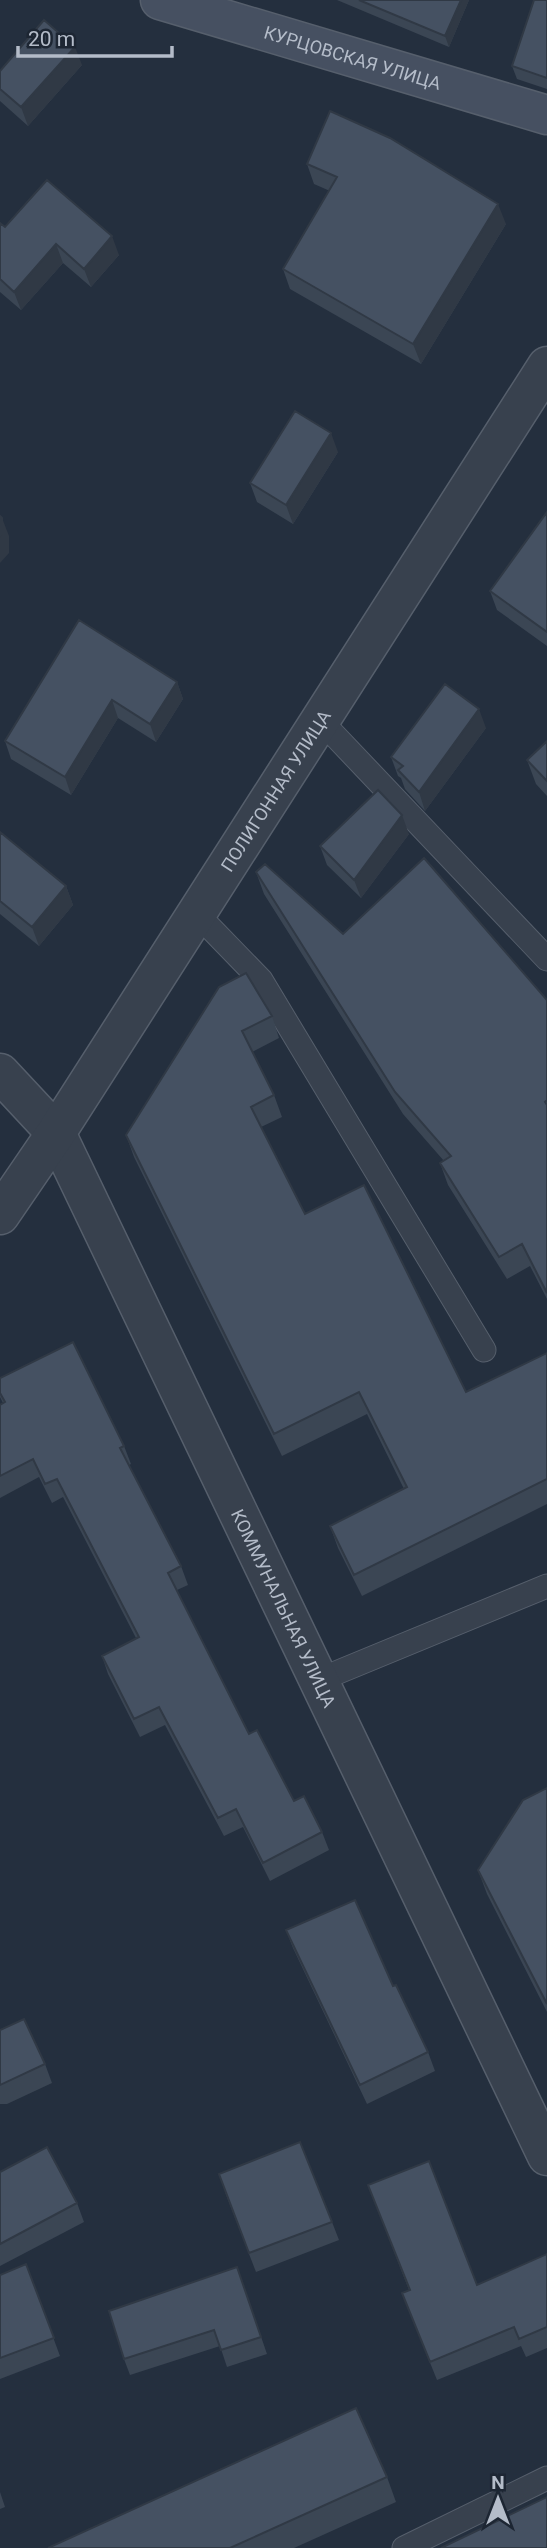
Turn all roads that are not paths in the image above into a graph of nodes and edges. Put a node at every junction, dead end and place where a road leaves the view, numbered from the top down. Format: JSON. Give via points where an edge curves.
{"nodes":[{"id":1,"x":160,"y":0,"type":"edge"},
{"id":2,"x":547,"y":115,"type":"edge"},
{"id":3,"x":547,"y":366,"type":"edge"},
{"id":4,"x":320,"y":720,"type":"junction"},
{"id":5,"x":196,"y":913,"type":"junction"},
{"id":6,"x":547,"y":959,"type":"edge"},
{"id":7,"x":0,"y":1073,"type":"edge"},
{"id":8,"x":55,"y":1133,"type":"junction"},
{"id":9,"x":0,"y":1215,"type":"edge"},
{"id":10,"x":484,"y":1350,"type":"dead end"},
{"id":11,"x":547,"y":1586,"type":"edge"},
{"id":12,"x":319,"y":1680,"type":"junction"},
{"id":13,"x":543,"y":2135,"type":"edge"},
{"id":14,"x":547,"y":2478,"type":"edge"},
{"id":15,"x":404,"y":2548,"type":"edge"}],
"edges":[{"from":1,"to":2,"type":"main road","name":"КУРЦОВСКАЯ УЛИЦА"},
{"from":3,"to":4,"type":"street","name":"ПОЛИГОННАЯ УЛИЦА"},
{"from":4,"to":5,"type":"street","name":"ПОЛИГОННАЯ УЛИЦА"},
{"from":4,"to":6,"type":"lane"},
{"from":5,"to":8,"type":"street","name":"ПОЛИГОННАЯ УЛИЦА"},
{"from":5,"to":10,"type":"lane","via":[[261,980]]},
{"from":7,"to":8,"type":"street","name":"КОММУНАЛЬНАЯ УЛИЦА"},
{"from":8,"to":9,"type":"street","name":"ПОЛИГОННАЯ УЛИЦА"},
{"from":8,"to":12,"type":"street","name":"КОММУНАЛЬНАЯ УЛИЦА"},
{"from":11,"to":12,"type":"lane"},
{"from":12,"to":13,"type":"street","name":"КОММУНАЛЬНАЯ УЛИЦА"},
{"from":14,"to":15,"type":"lane"}]}
